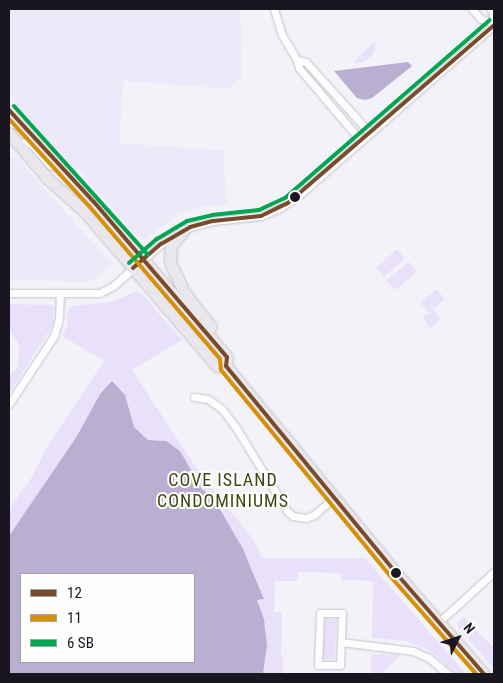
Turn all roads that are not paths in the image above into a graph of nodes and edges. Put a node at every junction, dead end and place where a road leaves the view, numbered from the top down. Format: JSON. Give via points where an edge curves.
{"nodes":[{"id":1,"x":274,"y":9,"type":"edge"},
{"id":2,"x":472,"y":9,"type":"edge"},
{"id":3,"x":491,"y":9,"type":"edge"},
{"id":4,"x":494,"y":19,"type":"edge"},
{"id":5,"x":494,"y":24,"type":"edge"},
{"id":6,"x":297,"y":60,"type":"junction"},
{"id":7,"x":9,"y":110,"type":"edge"},
{"id":8,"x":9,"y":122,"type":"edge"},
{"id":9,"x":27,"y":130,"type":"junction"},
{"id":10,"x":9,"y":133,"type":"edge"},
{"id":11,"x":370,"y":133,"type":"junction"},
{"id":12,"x":361,"y":141,"type":"junction"},
{"id":13,"x":17,"y":142,"type":"junction"},
{"id":14,"x":61,"y":168,"type":"junction"},
{"id":15,"x":183,"y":231,"type":"junction"},
{"id":16,"x":143,"y":259,"type":"junction"},
{"id":17,"x":133,"y":268,"type":"junction"},
{"id":18,"x":9,"y":293,"type":"edge"},
{"id":19,"x":60,"y":294,"type":"junction"},
{"id":20,"x":226,"y":361,"type":"junction"},
{"id":21,"x":194,"y":397,"type":"dead end"},
{"id":22,"x":9,"y":404,"type":"edge"},
{"id":23,"x":334,"y":498,"type":"junction"},
{"id":24,"x":494,"y":572,"type":"edge"},
{"id":25,"x":439,"y":622,"type":"junction"},
{"id":26,"x":341,"y":642,"type":"junction"},
{"id":27,"x":448,"y":674,"type":"edge"},
{"id":28,"x":484,"y":674,"type":"edge"}],
"edges":[{"from":1,"to":6,"type":"street","via":[[282,35]]},
{"from":2,"to":5,"type":"street","via":[[482,19]]},
{"from":3,"to":4,"type":"street"},
{"from":5,"to":11,"type":"street"},
{"from":6,"to":11,"type":"street","via":[[306,62]]},
{"from":6,"to":12,"type":"street","via":[[299,68]]},
{"from":7,"to":9,"type":"main road"},
{"from":8,"to":9,"type":"street"},
{"from":9,"to":14,"type":"main road"},
{"from":10,"to":13,"type":"main road"},
{"from":11,"to":12,"type":"street"},
{"from":12,"to":15,"type":"street","via":[[280,208],[261,216],[212,221]]},
{"from":13,"to":14,"type":"street","via":[[30,143],[50,166]]},
{"from":13,"to":17,"type":"main road","via":[[48,179],[85,212]]},
{"from":14,"to":16,"type":"main road"},
{"from":15,"to":16,"type":"street"},
{"from":15,"to":20,"type":"main road","via":[[171,246],[170,262],[189,299],[227,348]]},
{"from":16,"to":17,"type":"street"},
{"from":16,"to":20,"type":"main road"},
{"from":17,"to":19,"type":"street","via":[[113,286],[100,292]]},
{"from":17,"to":20,"type":"main road","via":[[217,366]]},
{"from":18,"to":19,"type":"street"},
{"from":19,"to":22,"type":"street","via":[[60,320],[54,336]]},
{"from":20,"to":23,"type":"main road"},
{"from":21,"to":23,"type":"street","via":[[208,399],[222,409],[293,516],[306,518],[314,515]]},
{"from":23,"to":25,"type":"main road"},
{"from":24,"to":25,"type":"street"},
{"from":25,"to":28,"type":"main road"},
{"from":26,"to":26,"type":"street","via":[[340,666],[318,665],[320,613],[342,613]]},
{"from":26,"to":27,"type":"street","via":[[413,651],[429,658]]}]}
